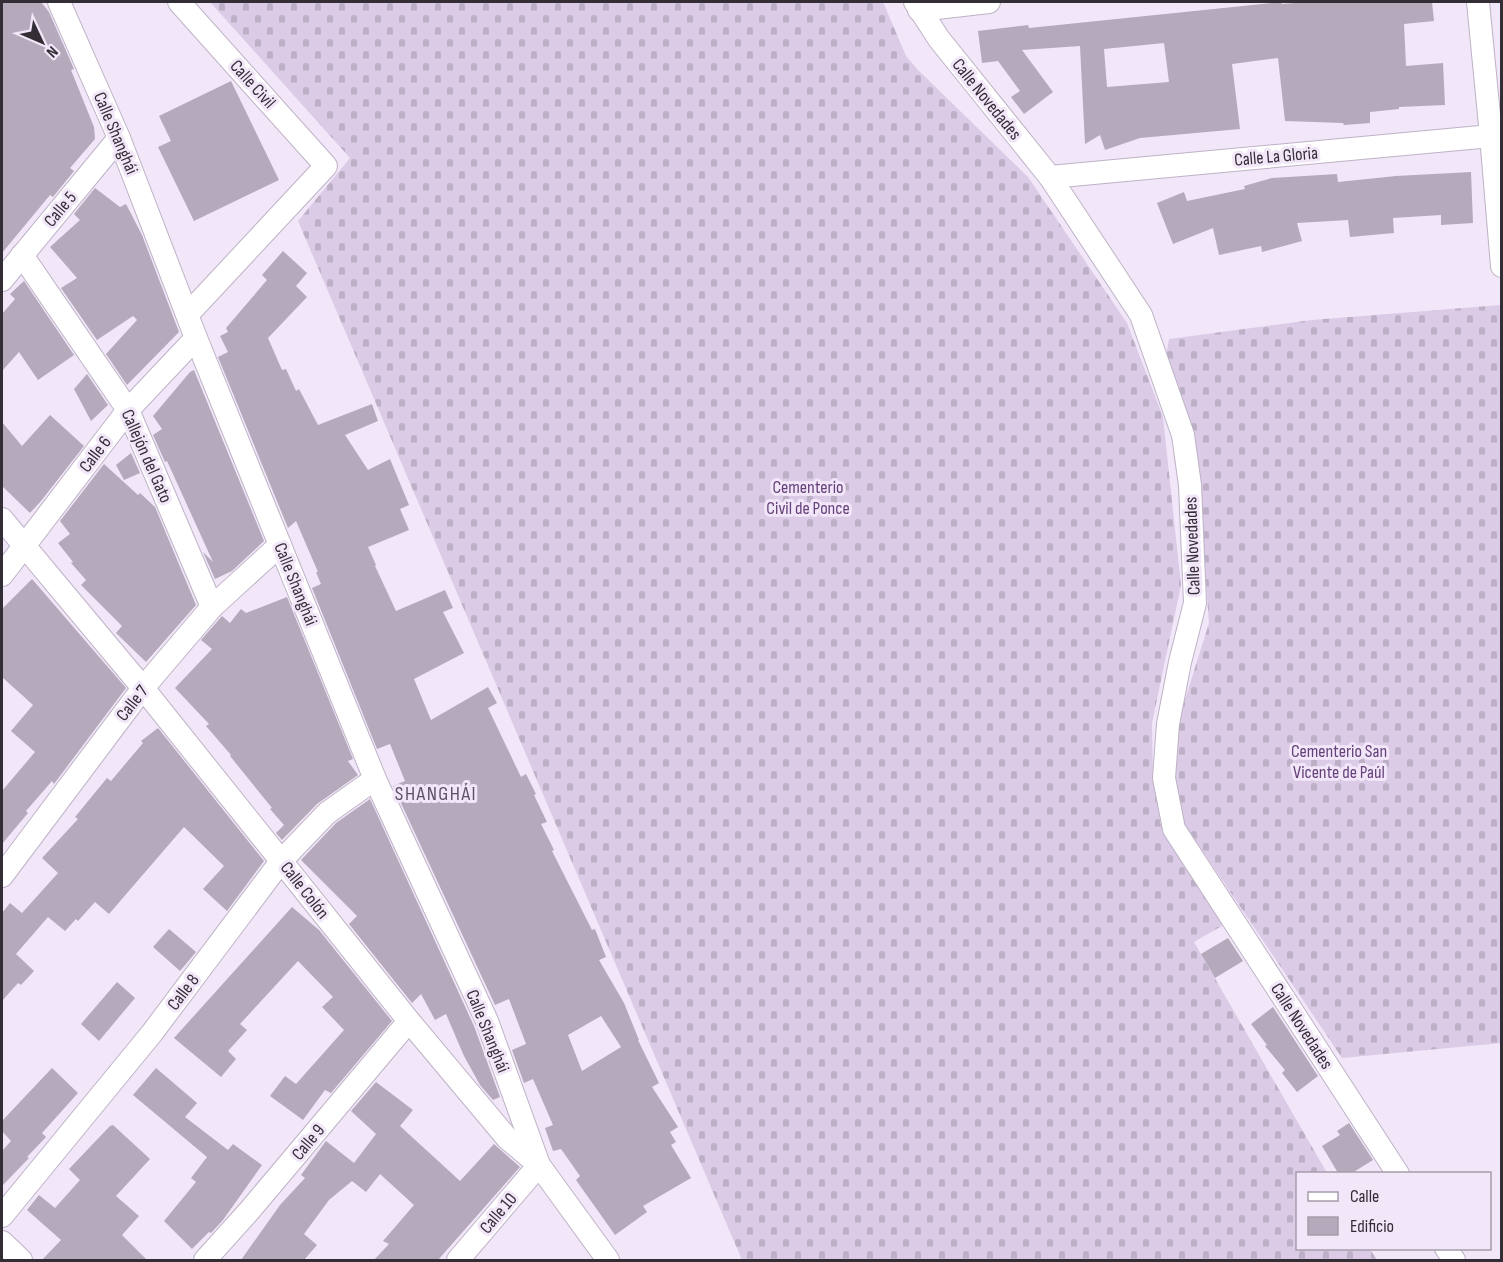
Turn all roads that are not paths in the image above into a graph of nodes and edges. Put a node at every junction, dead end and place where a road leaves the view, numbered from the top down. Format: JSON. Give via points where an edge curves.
{"nodes":[{"id":1,"x":59,"y":2,"type":"edge"},
{"id":2,"x":180,"y":2,"type":"edge"},
{"id":3,"x":989,"y":2,"type":"edge"},
{"id":4,"x":1478,"y":2,"type":"edge"},
{"id":5,"x":917,"y":6,"type":"edge"},
{"id":6,"x":1496,"y":136,"type":"edge"},
{"id":7,"x":119,"y":138,"type":"junction"},
{"id":8,"x":1050,"y":177,"type":"junction"},
{"id":9,"x":22,"y":255,"type":"junction"},
{"id":10,"x":1502,"y":266,"type":"edge"},
{"id":11,"x":2,"y":280,"type":"edge"},
{"id":12,"x":188,"y":314,"type":"junction"},
{"id":13,"x":196,"y":338,"type":"junction"},
{"id":14,"x":128,"y":410,"type":"junction"},
{"id":15,"x":2,"y":519,"type":"edge"},
{"id":16,"x":280,"y":544,"type":"junction"},
{"id":17,"x":25,"y":546,"type":"junction"},
{"id":18,"x":2,"y":575,"type":"edge"},
{"id":19,"x":212,"y":607,"type":"junction"},
{"id":20,"x":143,"y":688,"type":"junction"},
{"id":21,"x":375,"y":779,"type":"junction"},
{"id":22,"x":282,"y":860,"type":"junction"},
{"id":23,"x":2,"y":876,"type":"edge"},
{"id":24,"x":409,"y":1021,"type":"junction"},
{"id":25,"x":539,"y":1165,"type":"junction"},
{"id":26,"x":1397,"y":1172,"type":"edge"},
{"id":27,"x":2,"y":1215,"type":"edge"},
{"id":28,"x":2,"y":1242,"type":"edge"},
{"id":29,"x":21,"y":1260,"type":"edge"},
{"id":30,"x":205,"y":1260,"type":"edge"},
{"id":31,"x":458,"y":1260,"type":"edge"},
{"id":32,"x":608,"y":1260,"type":"edge"}],
"edges":[{"from":1,"to":7,"type":"street","name":"Calle Shanghái"},
{"from":2,"to":12,"type":"street","name":"Calle Civil","via":[[326,166]]},
{"from":3,"to":5,"type":"street"},
{"from":4,"to":6,"type":"street"},
{"from":5,"to":8,"type":"street","name":"Calle Novedades"},
{"from":6,"to":8,"type":"street","name":"Calle La Gloria"},
{"from":6,"to":10,"type":"street"},
{"from":7,"to":9,"type":"street","name":"Calle 5"},
{"from":7,"to":12,"type":"street","name":"Calle Shanghái"},
{"from":8,"to":26,"type":"street","name":"Calle Novedades","via":[[1141,315],[1182,435],[1190,485],[1195,603],[1168,724],[1164,778],[1174,829]]},
{"from":9,"to":11,"type":"street","name":"Calle 5"},
{"from":9,"to":14,"type":"street","name":"Callejón del Gato"},
{"from":12,"to":13,"type":"street","name":"Calle Shanghái"},
{"from":13,"to":14,"type":"street","name":"Calle 6"},
{"from":13,"to":16,"type":"street","name":"Calle Shanghái"},
{"from":14,"to":17,"type":"street","name":"Calle 6"},
{"from":14,"to":19,"type":"street","name":"Callejón del Gato"},
{"from":15,"to":17,"type":"street","name":"Calle Colón"},
{"from":16,"to":19,"type":"street","name":"Calle 7"},
{"from":16,"to":21,"type":"street","name":"Calle Shanghái"},
{"from":17,"to":18,"type":"street","name":"Calle 6"},
{"from":17,"to":20,"type":"street","name":"Calle Colón"},
{"from":19,"to":20,"type":"street","name":"Calle 7"},
{"from":20,"to":22,"type":"street","name":"Calle Colón"},
{"from":20,"to":23,"type":"street","name":"Calle 7"},
{"from":21,"to":22,"type":"street","name":"Calle 8","via":[[327,813]]},
{"from":21,"to":25,"type":"street","name":"Calle Shanghái","via":[[487,1021]]},
{"from":22,"to":24,"type":"street","name":"Calle Colón"},
{"from":22,"to":27,"type":"street","name":"Calle 8","via":[[152,1033]]},
{"from":24,"to":25,"type":"street","name":"Calle Colón","via":[[507,1138]]},
{"from":24,"to":30,"type":"street","name":"Calle 9"},
{"from":25,"to":31,"type":"street","name":"Calle 10"},
{"from":25,"to":32,"type":"street","name":"Calle Colón"},
{"from":28,"to":29,"type":"street"}]}
